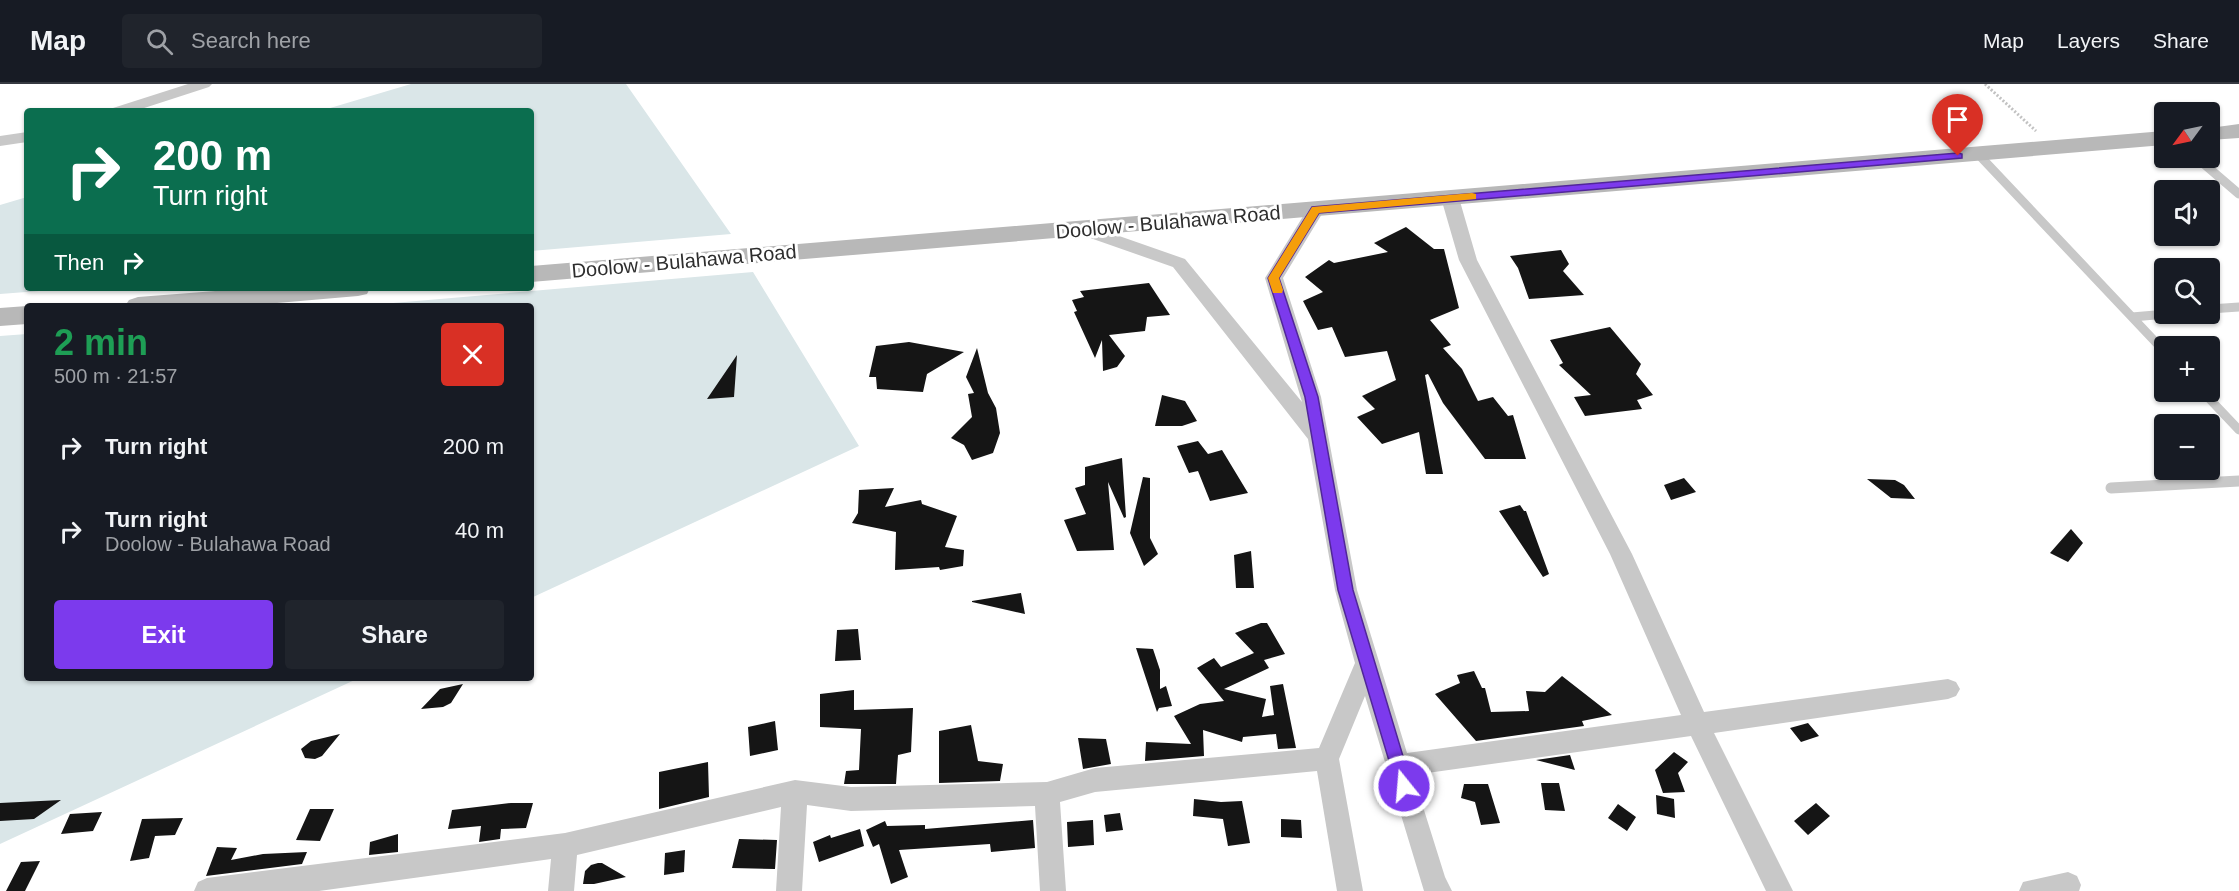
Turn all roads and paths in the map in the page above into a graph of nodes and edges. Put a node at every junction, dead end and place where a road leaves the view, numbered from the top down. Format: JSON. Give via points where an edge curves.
{"nodes":[{"id":1,"x":204,"y":84,"type":"edge"},
{"id":2,"x":1985,"y":84,"type":"edge"},
{"id":3,"x":128,"y":108,"type":"edge"},
{"id":4,"x":2239,"y":131,"type":"edge"},
{"id":5,"x":2220,"y":133,"type":"edge"},
{"id":6,"x":24,"y":137,"type":"edge"},
{"id":7,"x":2154,"y":139,"type":"edge"},
{"id":8,"x":0,"y":141,"type":"edge"},
{"id":9,"x":2054,"y":148,"type":"junction"},
{"id":10,"x":1978,"y":154,"type":"junction"},
{"id":11,"x":2209,"y":168,"type":"edge"},
{"id":12,"x":2239,"y":194,"type":"edge"},
{"id":13,"x":1450,"y":198,"type":"junction"},
{"id":14,"x":1316,"y":209,"type":"junction"},
{"id":15,"x":1082,"y":229,"type":"junction"},
{"id":16,"x":534,"y":274,"type":"edge"},
{"id":17,"x":321,"y":291,"type":"edge"},
{"id":18,"x":175,"y":303,"type":"edge"},
{"id":19,"x":2239,"y":307,"type":"edge"},
{"id":20,"x":2220,"y":308,"type":"edge"},
{"id":21,"x":24,"y":315,"type":"edge"},
{"id":22,"x":2154,"y":315,"type":"edge"},
{"id":23,"x":0,"y":317,"type":"edge"},
{"id":24,"x":2132,"y":317,"type":"junction"},
{"id":25,"x":2154,"y":340,"type":"edge"},
{"id":26,"x":2212,"y":402,"type":"edge"},
{"id":27,"x":2239,"y":430,"type":"edge"},
{"id":28,"x":1320,"y":440,"type":"junction"},
{"id":29,"x":2239,"y":481,"type":"edge"},
{"id":30,"x":2111,"y":488,"type":"dead end"},
{"id":31,"x":1366,"y":663,"type":"junction"},
{"id":32,"x":1948,"y":689,"type":"dead end"},
{"id":33,"x":1697,"y":724,"type":"junction"},
{"id":34,"x":1327,"y":759,"type":"junction"},
{"id":35,"x":1398,"y":766,"type":"junction"},
{"id":36,"x":795,"y":792,"type":"junction"},
{"id":37,"x":1047,"y":794,"type":"junction"},
{"id":38,"x":565,"y":845,"type":"junction"},
{"id":39,"x":328,"y":884,"type":"edge"},
{"id":40,"x":2068,"y":885,"type":"dead end"},
{"id":41,"x":207,"y":891,"type":"edge"},
{"id":42,"x":561,"y":891,"type":"edge"},
{"id":43,"x":789,"y":891,"type":"edge"},
{"id":44,"x":1053,"y":891,"type":"edge"},
{"id":45,"x":1350,"y":891,"type":"edge"},
{"id":46,"x":1439,"y":891,"type":"edge"},
{"id":47,"x":1780,"y":891,"type":"edge"},
{"id":48,"x":2032,"y":891,"type":"edge"}],
"edges":[{"from":1,"to":3,"type":"street"},
{"from":2,"to":9,"type":"path"},
{"from":4,"to":5,"type":"main road"},
{"from":6,"to":8,"type":"street"},
{"from":7,"to":9,"type":"main road","name":"Doolow - Bulahawa Road"},
{"from":9,"to":10,"type":"main road","name":"Doolow - Bulahawa Road"},
{"from":10,"to":13,"type":"main road","name":"Doolow - Bulahawa Road"},
{"from":10,"to":24,"type":"lane"},
{"from":11,"to":12,"type":"lane"},
{"from":13,"to":14,"type":"main road","name":"Doolow - Bulahawa Road"},
{"from":13,"to":33,"type":"street","via":[[1468,260],[1621,554]]},
{"from":14,"to":15,"type":"main road","name":"Doolow - Bulahawa Road"},
{"from":14,"to":28,"type":"street","via":[[1274,278],[1311,397]]},
{"from":15,"to":16,"type":"main road","name":"Doolow - Bulahawa Road"},
{"from":15,"to":28,"type":"street","via":[[1179,263]]},
{"from":17,"to":18,"type":"main road"},
{"from":19,"to":20,"type":"lane"},
{"from":21,"to":23,"type":"main road"},
{"from":22,"to":24,"type":"lane"},
{"from":24,"to":25,"type":"lane"},
{"from":26,"to":27,"type":"lane"},
{"from":28,"to":31,"type":"street","via":[[1346,590]]},
{"from":29,"to":30,"type":"lane"},
{"from":31,"to":34,"type":"street"},
{"from":31,"to":35,"type":"street"},
{"from":32,"to":33,"type":"street"},
{"from":33,"to":35,"type":"street"},
{"from":33,"to":47,"type":"street"},
{"from":34,"to":37,"type":"street","via":[[1095,780]]},
{"from":34,"to":45,"type":"street"},
{"from":35,"to":46,"type":"street"},
{"from":36,"to":37,"type":"street","via":[[851,799]]},
{"from":36,"to":38,"type":"street"},
{"from":36,"to":43,"type":"street"},
{"from":37,"to":44,"type":"street"},
{"from":38,"to":39,"type":"street"},
{"from":38,"to":42,"type":"street"},
{"from":39,"to":41,"type":"street"},
{"from":40,"to":48,"type":"street"}]}
